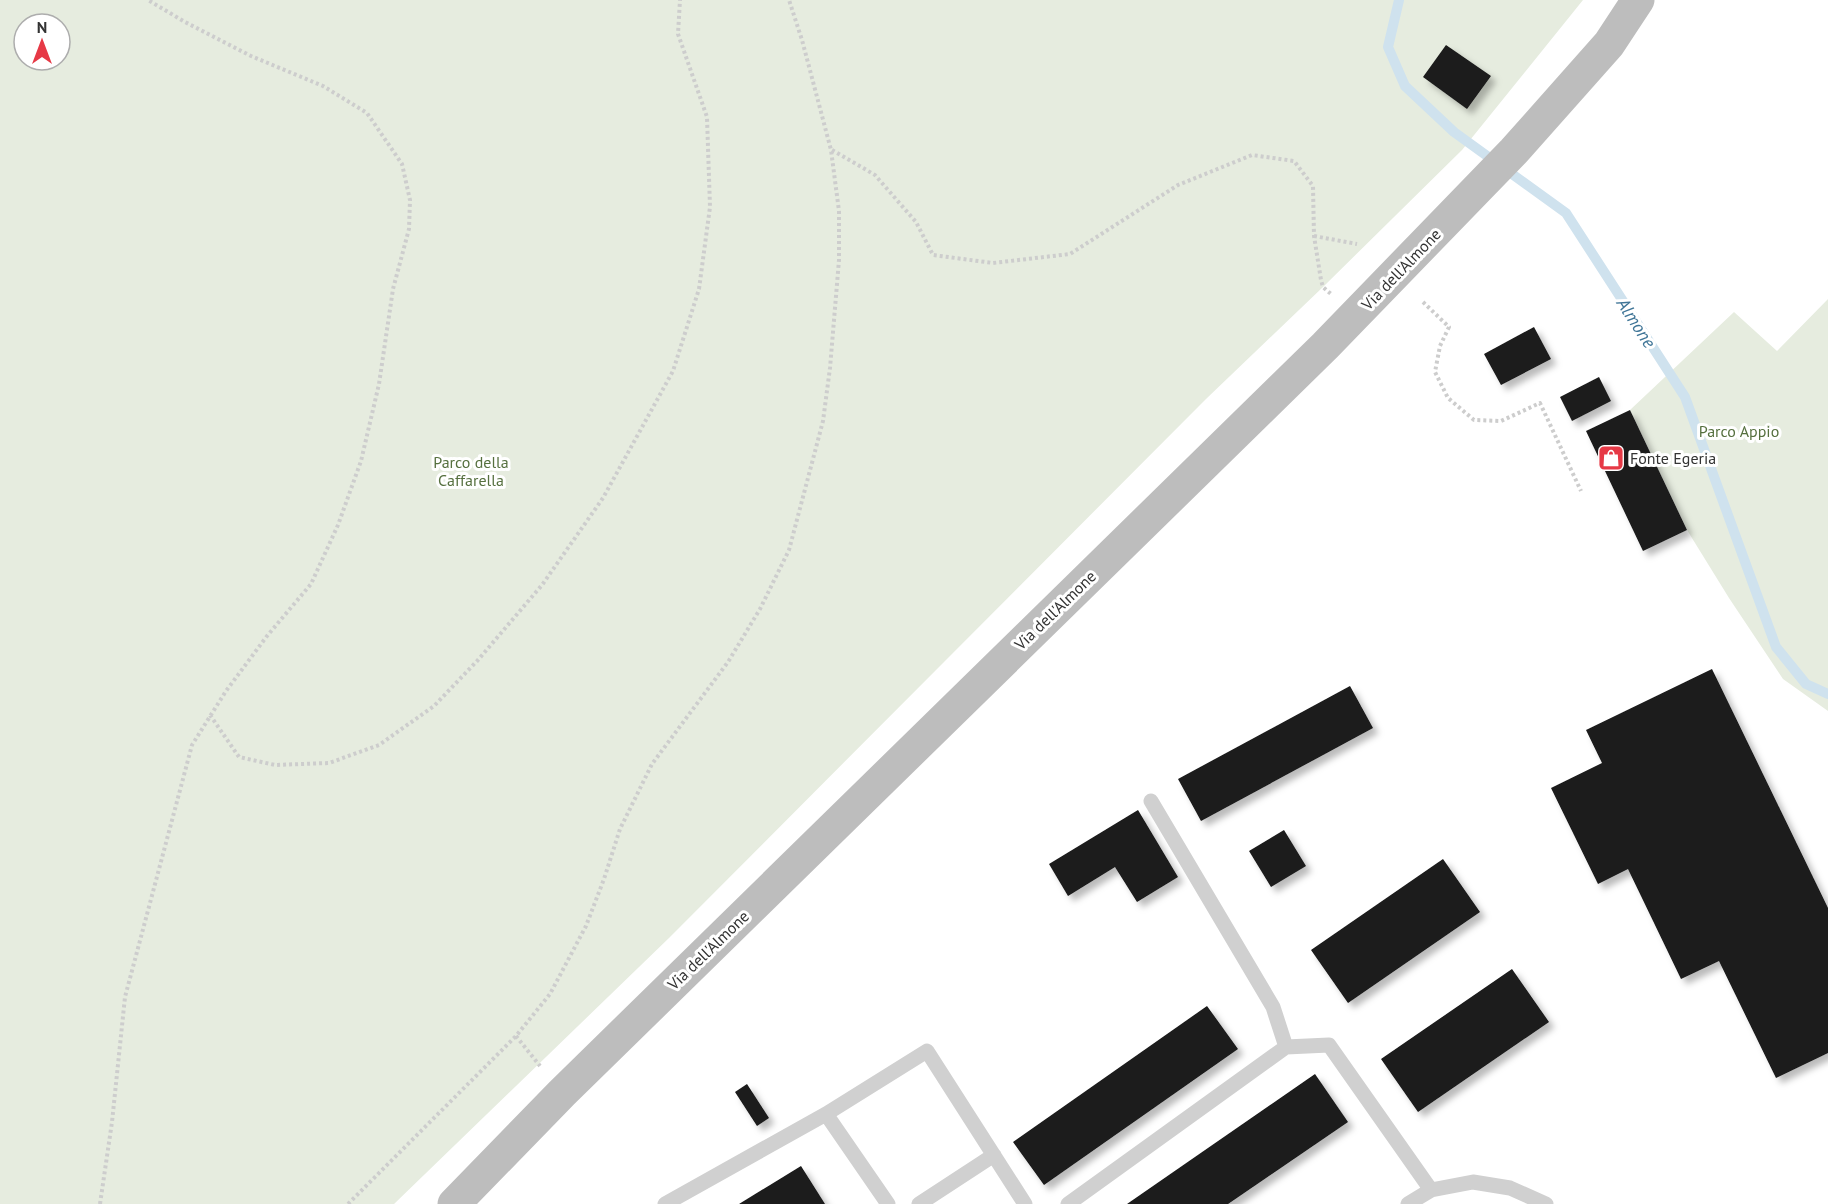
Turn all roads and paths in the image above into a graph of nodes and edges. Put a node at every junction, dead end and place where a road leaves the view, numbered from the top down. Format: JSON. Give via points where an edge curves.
{"nodes":[{"id":1,"x":148,"y":0,"type":"edge"},
{"id":2,"x":680,"y":0,"type":"edge"},
{"id":3,"x":789,"y":0,"type":"edge"},
{"id":4,"x":1638,"y":0,"type":"edge"},
{"id":5,"x":831,"y":150,"type":"junction"},
{"id":6,"x":1314,"y":236,"type":"junction"},
{"id":7,"x":1357,"y":244,"type":"dead end"},
{"id":8,"x":1423,"y":302,"type":"dead end"},
{"id":9,"x":1354,"y":316,"type":"junction"},
{"id":10,"x":1581,"y":491,"type":"dead end"},
{"id":11,"x":210,"y":715,"type":"junction"},
{"id":12,"x":1151,"y":801,"type":"dead end"},
{"id":13,"x":1286,"y":1047,"type":"junction"},
{"id":14,"x":826,"y":1114,"type":"junction"},
{"id":15,"x":994,"y":1155,"type":"junction"},
{"id":16,"x":1431,"y":1190,"type":"junction"},
{"id":17,"x":100,"y":1204,"type":"edge"},
{"id":18,"x":348,"y":1204,"type":"edge"},
{"id":19,"x":454,"y":1204,"type":"edge"},
{"id":20,"x":665,"y":1204,"type":"edge"},
{"id":21,"x":888,"y":1204,"type":"edge"},
{"id":22,"x":919,"y":1204,"type":"edge"},
{"id":23,"x":1025,"y":1204,"type":"edge"},
{"id":24,"x":1068,"y":1204,"type":"edge"},
{"id":25,"x":1408,"y":1204,"type":"edge"},
{"id":26,"x":1546,"y":1204,"type":"edge"}],
"edges":[{"from":1,"to":11,"type":"path","via":[[250,56],[323,86],[367,113],[402,164],[410,200],[409,229],[393,290],[379,384],[361,461],[338,525],[311,584],[267,636]]},
{"from":2,"to":11,"type":"path","via":[[678,34],[707,117],[710,207],[699,289],[673,371],[603,498],[542,585],[478,660],[434,706],[379,745],[329,763],[275,765],[239,757]]},
{"from":3,"to":5,"type":"path"},
{"from":4,"to":9,"type":"main road","name":"Via dell'Almone","via":[[1609,44],[1514,151]]},
{"from":5,"to":6,"type":"path","via":[[875,176],[916,222],[933,255],[993,263],[1070,255],[1179,185],[1252,155],[1294,161],[1313,186]]},
{"from":5,"to":18,"type":"path","via":[[839,260],[830,368],[823,421],[789,550],[728,662],[652,765],[620,829],[586,926],[550,994],[516,1036]]},
{"from":6,"to":7,"type":"path"},
{"from":6,"to":9,"type":"path","via":[[1323,287]]},
{"from":8,"to":10,"type":"path","via":[[1449,327],[1435,372],[1448,398],[1474,420],[1501,421],[1540,403]]},
{"from":9,"to":19,"type":"main road","name":"Via dell'Almone","via":[[562,1093]]},
{"from":11,"to":17,"type":"path","via":[[192,745],[125,998]]},
{"from":12,"to":13,"type":"lane","via":[[1273,1007]]},
{"from":13,"to":16,"type":"lane","via":[[1329,1046]]},
{"from":13,"to":24,"type":"lane"},
{"from":14,"to":15,"type":"lane","via":[[927,1050]]},
{"from":14,"to":20,"type":"lane"},
{"from":14,"to":21,"type":"lane"},
{"from":15,"to":22,"type":"lane"},
{"from":15,"to":23,"type":"lane"},
{"from":16,"to":25,"type":"lane"},
{"from":16,"to":26,"type":"lane","via":[[1473,1182],[1510,1188]]}]}
